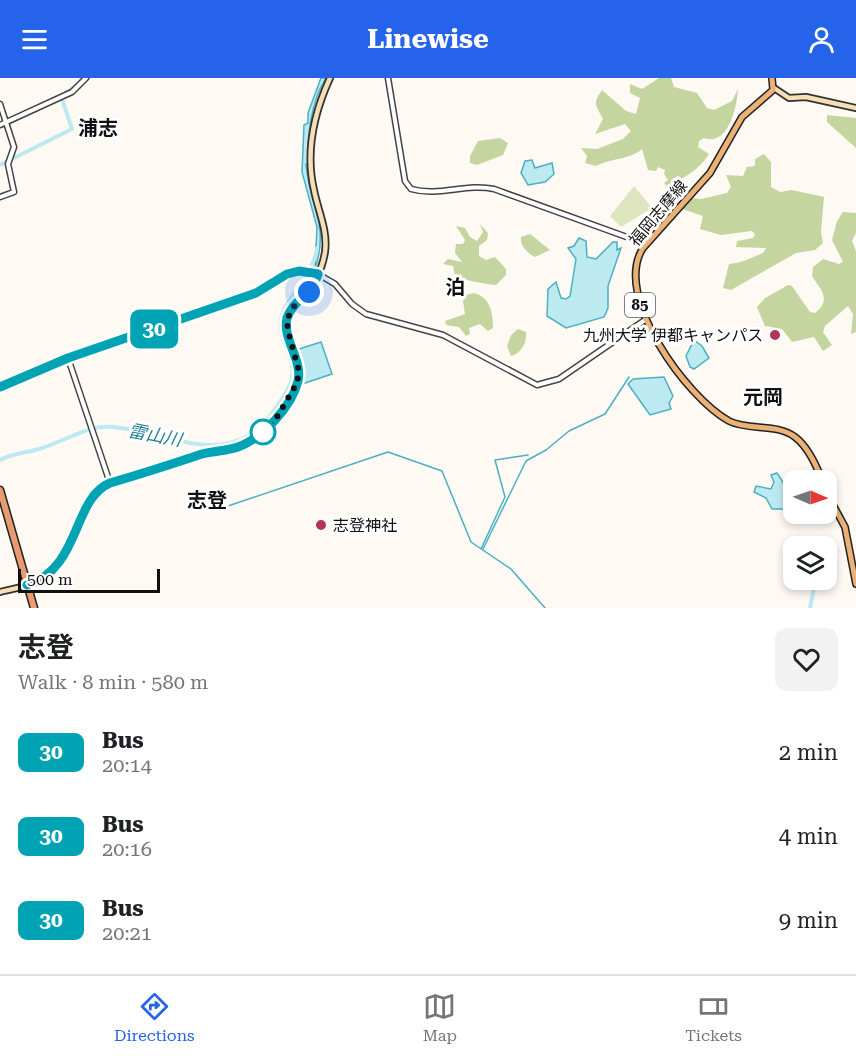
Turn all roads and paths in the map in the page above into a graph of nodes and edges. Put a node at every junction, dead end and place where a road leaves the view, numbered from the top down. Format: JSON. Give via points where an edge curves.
{"nodes":[{"id":1,"x":86,"y":78,"type":"edge"},
{"id":2,"x":330,"y":78,"type":"edge"},
{"id":3,"x":388,"y":78,"type":"edge"},
{"id":4,"x":772,"y":78,"type":"edge"},
{"id":5,"x":774,"y":88,"type":"junction"},
{"id":6,"x":0,"y":104,"type":"edge"},
{"id":7,"x":856,"y":108,"type":"edge"},
{"id":8,"x":6,"y":122,"type":"junction"},
{"id":9,"x":0,"y":125,"type":"edge"},
{"id":10,"x":0,"y":197,"type":"edge"},
{"id":11,"x":646,"y":244,"type":"junction"},
{"id":12,"x":316,"y":273,"type":"junction"},
{"id":13,"x":645,"y":320,"type":"junction"},
{"id":14,"x":68,"y":358,"type":"junction"},
{"id":15,"x":0,"y":387,"type":"edge"},
{"id":16,"x":816,"y":470,"type":"edge"},
{"id":17,"x":110,"y":483,"type":"junction"},
{"id":18,"x":0,"y":490,"type":"edge"},
{"id":19,"x":837,"y":512,"type":"edge"},
{"id":20,"x":856,"y":584,"type":"edge"},
{"id":21,"x":27,"y":585,"type":"junction"},
{"id":22,"x":0,"y":592,"type":"edge"},
{"id":23,"x":34,"y":608,"type":"edge"}],
"edges":[{"from":1,"to":8,"type":"street","via":[[62,97]]},
{"from":2,"to":12,"type":"main road","via":[[316,114],[311,145],[312,182],[325,240]]},
{"from":3,"to":11,"type":"street","via":[[405,181],[411,189],[494,189]]},
{"from":4,"to":5,"type":"main road"},
{"from":5,"to":7,"type":"main road","via":[[789,98],[806,97]]},
{"from":5,"to":11,"type":"main road","name":"福岡志摩線","number":"85","via":[[742,117],[710,173]]},
{"from":6,"to":8,"type":"street"},
{"from":8,"to":9,"type":"street"},
{"from":8,"to":10,"type":"street","via":[[14,147],[8,165],[14,192]]},
{"from":11,"to":13,"type":"main road","name":"福岡志摩線","number":"85","via":[[634,272]]},
{"from":12,"to":13,"type":"street","via":[[330,280],[366,314],[443,335],[537,385],[559,379]]},
{"from":12,"to":14,"type":"main road","via":[[287,274],[256,293]]},
{"from":12,"to":17,"type":"main road","via":[[313,286],[287,319],[298,380],[270,427],[240,447]]},
{"from":13,"to":16,"type":"main road","name":"福岡志摩線","number":"85","via":[[673,364],[719,414],[738,424],[791,435],[800,442]]},
{"from":14,"to":15,"type":"main road"},
{"from":14,"to":17,"type":"street"},
{"from":17,"to":21,"type":"main road","via":[[95,492],[57,567]]},
{"from":18,"to":21,"type":"highway"},
{"from":19,"to":20,"type":"main road","via":[[845,527]]},
{"from":21,"to":22,"type":"main road"},
{"from":21,"to":23,"type":"highway"}]}
